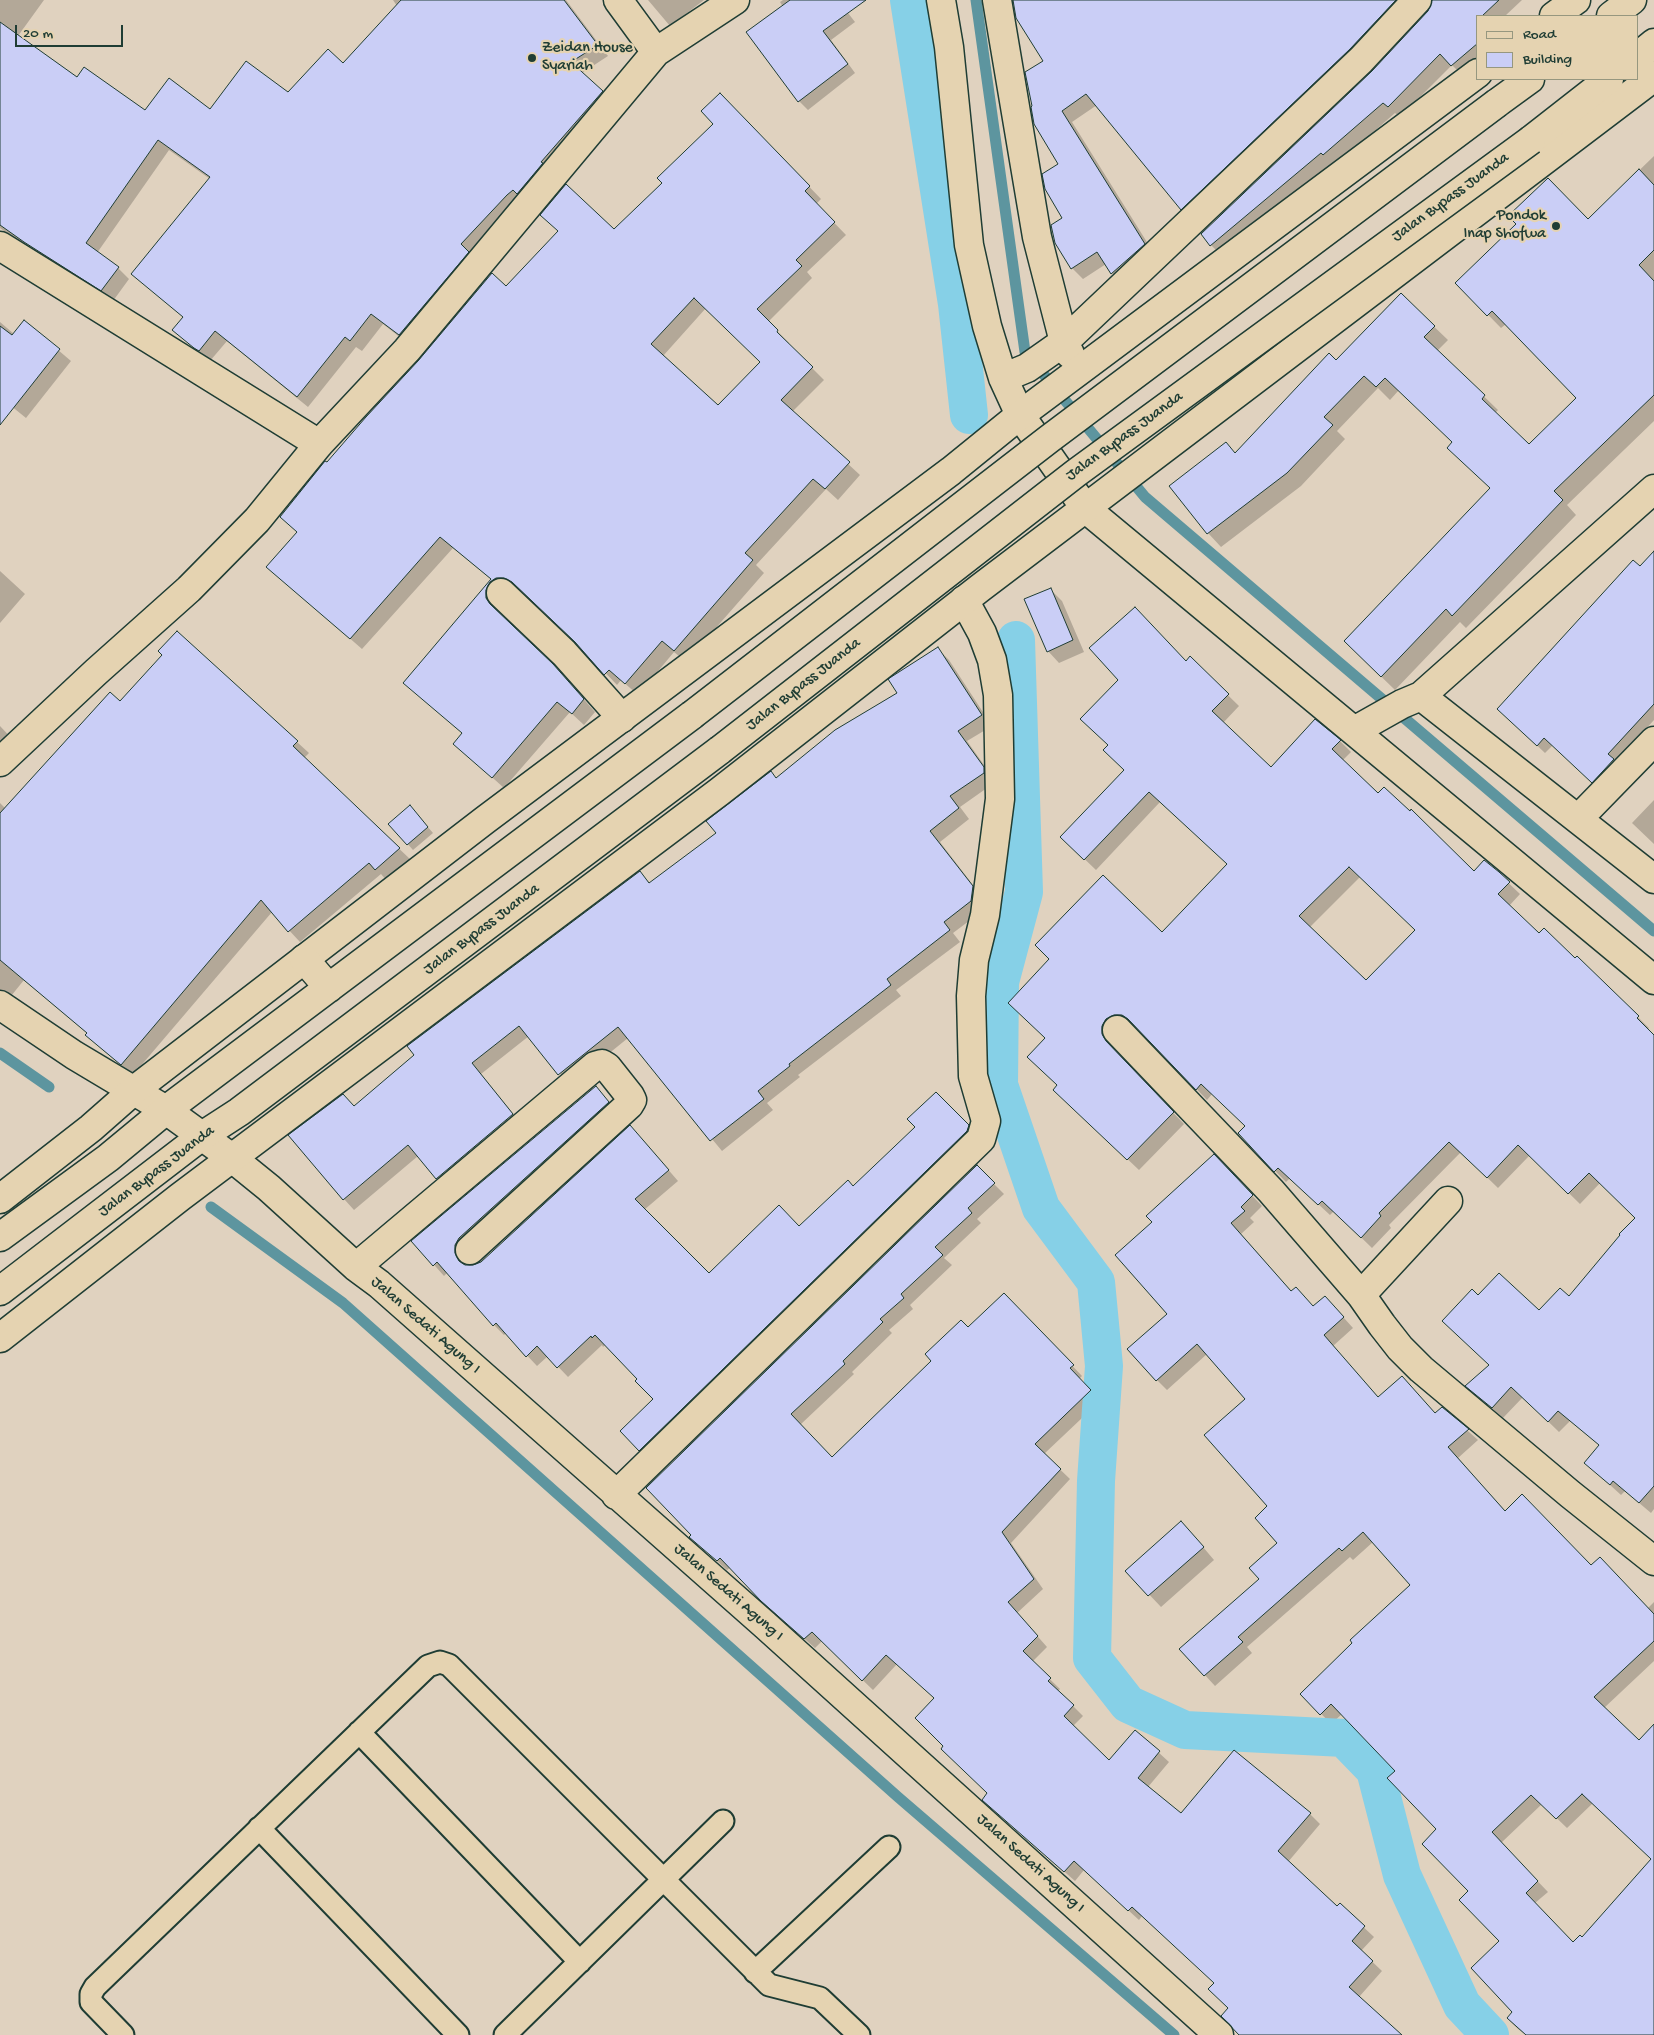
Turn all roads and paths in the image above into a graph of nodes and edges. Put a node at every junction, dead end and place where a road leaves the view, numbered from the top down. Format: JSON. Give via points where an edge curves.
{"nodes":[{"id":1,"x":618,"y":0,"type":"edge"},
{"id":2,"x":735,"y":0,"type":"edge"},
{"id":3,"x":941,"y":0,"type":"edge"},
{"id":4,"x":997,"y":0,"type":"edge"},
{"id":5,"x":1418,"y":0,"type":"edge"},
{"id":6,"x":1576,"y":0,"type":"edge"},
{"id":7,"x":1632,"y":0,"type":"edge"},
{"id":8,"x":1555,"y":15,"type":"edge"},
{"id":9,"x":1612,"y":15,"type":"edge"},
{"id":10,"x":1654,"y":44,"type":"edge"},
{"id":11,"x":656,"y":52,"type":"junction"},
{"id":12,"x":1639,"y":55,"type":"edge"},
{"id":13,"x":1476,"y":74,"type":"edge"},
{"id":14,"x":1525,"y":80,"type":"edge"},
{"id":15,"x":1608,"y":80,"type":"edge"},
{"id":16,"x":1638,"y":80,"type":"edge"},
{"id":17,"x":0,"y":246,"type":"edge"},
{"id":18,"x":1035,"y":360,"type":"junction"},
{"id":19,"x":1075,"y":375,"type":"junction"},
{"id":20,"x":1020,"y":415,"type":"junction"},
{"id":21,"x":319,"y":444,"type":"junction"},
{"id":22,"x":1654,"y":489,"type":"edge"},
{"id":23,"x":1085,"y":508,"type":"junction"},
{"id":24,"x":501,"y":593,"type":"dead end"},
{"id":25,"x":964,"y":600,"type":"junction"},
{"id":26,"x":1411,"y":700,"type":"junction"},
{"id":27,"x":622,"y":718,"type":"junction"},
{"id":28,"x":1365,"y":725,"type":"junction"},
{"id":29,"x":1654,"y":741,"type":"edge"},
{"id":30,"x":0,"y":762,"type":"edge"},
{"id":31,"x":1578,"y":819,"type":"junction"},
{"id":32,"x":1654,"y":879,"type":"edge"},
{"id":33,"x":304,"y":959,"type":"junction"},
{"id":34,"x":1654,"y":980,"type":"edge"},
{"id":35,"x":328,"y":988,"type":"junction"},
{"id":36,"x":0,"y":1004,"type":"edge"},
{"id":37,"x":1117,"y":1030,"type":"dead end"},
{"id":38,"x":130,"y":1093,"type":"junction"},
{"id":39,"x":161,"y":1114,"type":"junction"},
{"id":40,"x":197,"y":1140,"type":"junction"},
{"id":41,"x":226,"y":1162,"type":"junction"},
{"id":42,"x":0,"y":1199,"type":"edge"},
{"id":43,"x":1448,"y":1201,"type":"dead end"},
{"id":44,"x":0,"y":1237,"type":"edge"},
{"id":45,"x":470,"y":1250,"type":"dead end"},
{"id":46,"x":356,"y":1267,"type":"junction"},
{"id":47,"x":0,"y":1291,"type":"edge"},
{"id":48,"x":1361,"y":1295,"type":"junction"},
{"id":49,"x":0,"y":1338,"type":"edge"},
{"id":50,"x":616,"y":1495,"type":"junction"},
{"id":51,"x":1654,"y":1561,"type":"edge"},
{"id":52,"x":359,"y":1732,"type":"junction"},
{"id":53,"x":723,"y":1821,"type":"dead end"},
{"id":54,"x":259,"y":1828,"type":"junction"},
{"id":55,"x":889,"y":1847,"type":"dead end"},
{"id":56,"x":664,"y":1880,"type":"junction"},
{"id":57,"x":580,"y":1962,"type":"junction"},
{"id":58,"x":755,"y":1972,"type":"junction"},
{"id":59,"x":123,"y":2035,"type":"edge"},
{"id":60,"x":458,"y":2035,"type":"edge"},
{"id":61,"x":505,"y":2035,"type":"edge"},
{"id":62,"x":859,"y":2035,"type":"edge"},
{"id":63,"x":1219,"y":2035,"type":"edge"}],
"edges":[{"from":1,"to":11,"type":"main road"},
{"from":2,"to":11,"type":"main road"},
{"from":3,"to":18,"type":"main road","via":[[949,47],[968,245],[987,326]]},
{"from":4,"to":18,"type":"main road","via":[[1037,237]]},
{"from":5,"to":18,"type":"main road","via":[[1361,60]]},
{"from":6,"to":8,"type":"main road"},
{"from":7,"to":9,"type":"main road"},
{"from":10,"to":12,"type":"main road"},
{"from":11,"to":21,"type":"main road","via":[[407,350]]},
{"from":13,"to":19,"type":"main road"},
{"from":14,"to":35,"type":"main road","bridge":true},
{"from":15,"to":40,"type":"main road","name":"Jalan Bypass Juanda","bridge":true,"via":[[1531,140],[1076,473],[720,750],[239,1112]]},
{"from":16,"to":23,"type":"main road"},
{"from":17,"to":21,"type":"main road"},
{"from":18,"to":19,"type":"main road"},
{"from":18,"to":20,"type":"main road"},
{"from":19,"to":20,"type":"main road"},
{"from":20,"to":23,"type":"main road"},
{"from":20,"to":27,"type":"main road","via":[[951,471]]},
{"from":21,"to":30,"type":"main road","via":[[257,520],[189,589]]},
{"from":22,"to":26,"type":"main road"},
{"from":23,"to":25,"type":"main road"},
{"from":23,"to":28,"type":"main road"},
{"from":24,"to":27,"type":"main road","via":[[564,653]]},
{"from":25,"to":41,"type":"main road","via":[[719,792]]},
{"from":25,"to":50,"type":"main road","via":[[992,660],[998,695],[1000,800],[986,915],[974,960],[971,996],[973,1076],[986,1120],[981,1138]]},
{"from":26,"to":28,"type":"main road"},
{"from":26,"to":31,"type":"main road"},
{"from":27,"to":33,"type":"main road"},
{"from":28,"to":34,"type":"main road"},
{"from":29,"to":31,"type":"main road"},
{"from":31,"to":32,"type":"main road"},
{"from":33,"to":35,"type":"main road"},
{"from":33,"to":38,"type":"main road"},
{"from":35,"to":39,"type":"main road"},
{"from":36,"to":38,"type":"main road","name":"Jalan Sedati Agung I"},
{"from":37,"to":48,"type":"main road","via":[[1271,1191]]},
{"from":38,"to":39,"type":"main road","name":"Jalan Sedati Agung I"},
{"from":38,"to":42,"type":"main road"},
{"from":39,"to":40,"type":"main road","name":"Jalan Sedati Agung I"},
{"from":39,"to":44,"type":"main road"},
{"from":40,"to":41,"type":"main road","name":"Jalan Sedati Agung I"},
{"from":40,"to":47,"type":"main road","name":"Jalan Bypass Juanda"},
{"from":41,"to":46,"type":"main road","name":"Jalan Sedati Agung I"},
{"from":41,"to":49,"type":"main road"},
{"from":43,"to":48,"type":"main road"},
{"from":45,"to":46,"type":"main road","via":[[629,1105],[630,1096],[607,1067],[602,1064],[595,1066]]},
{"from":46,"to":50,"type":"main road","name":"Jalan Sedati Agung I"},
{"from":48,"to":51,"type":"main road","via":[[1394,1341],[1421,1369]]},
{"from":50,"to":63,"type":"main road","name":"Jalan Sedati Agung I","via":[[765,1625]]},
{"from":52,"to":54,"type":"lane"},
{"from":52,"to":56,"type":"lane","via":[[428,1666],[440,1662],[449,1665]]},
{"from":52,"to":57,"type":"lane"},
{"from":53,"to":56,"type":"lane"},
{"from":54,"to":59,"type":"lane","via":[[95,1987],[91,2002]]},
{"from":54,"to":60,"type":"lane"},
{"from":55,"to":58,"type":"lane"},
{"from":56,"to":57,"type":"lane"},
{"from":56,"to":58,"type":"lane"},
{"from":57,"to":61,"type":"lane"},
{"from":58,"to":62,"type":"lane","via":[[769,1985],[820,1998]]}]}
